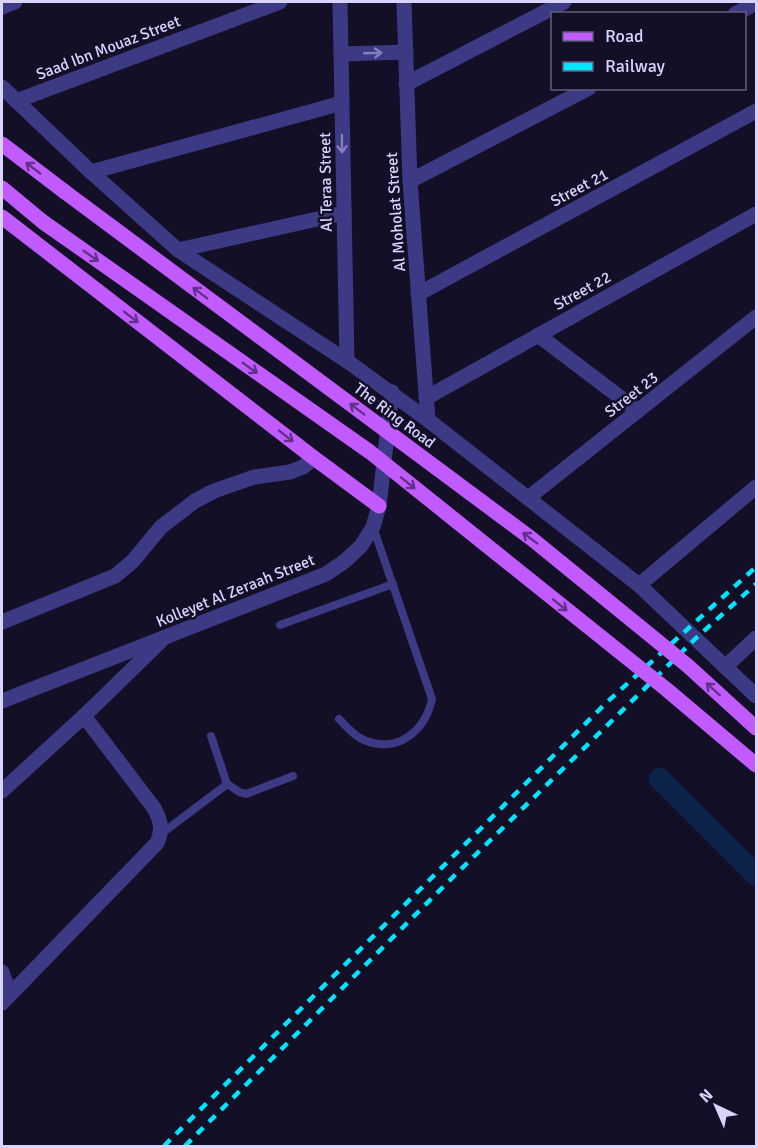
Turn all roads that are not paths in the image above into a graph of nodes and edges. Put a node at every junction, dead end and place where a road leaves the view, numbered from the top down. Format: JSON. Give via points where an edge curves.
{"nodes":[{"id":1,"x":15,"y":2,"type":"edge"},
{"id":2,"x":280,"y":2,"type":"edge"},
{"id":3,"x":340,"y":2,"type":"edge"},
{"id":4,"x":404,"y":2,"type":"edge"},
{"id":5,"x":564,"y":2,"type":"edge"},
{"id":6,"x":756,"y":3,"type":"edge"},
{"id":7,"x":2,"y":7,"type":"edge"},
{"id":8,"x":739,"y":12,"type":"edge"},
{"id":9,"x":406,"y":52,"type":"junction"},
{"id":10,"x":341,"y":54,"type":"junction"},
{"id":11,"x":406,"y":84,"type":"junction"},
{"id":12,"x":2,"y":87,"type":"edge"},
{"id":13,"x":585,"y":90,"type":"edge"},
{"id":14,"x":16,"y":101,"type":"junction"},
{"id":15,"x":342,"y":103,"type":"junction"},
{"id":16,"x":756,"y":111,"type":"edge"},
{"id":17,"x":2,"y":144,"type":"edge"},
{"id":18,"x":91,"y":172,"type":"junction"},
{"id":19,"x":410,"y":180,"type":"junction"},
{"id":20,"x":2,"y":188,"type":"edge"},
{"id":21,"x":344,"y":213,"type":"junction"},
{"id":22,"x":756,"y":214,"type":"edge"},
{"id":23,"x":2,"y":217,"type":"edge"},
{"id":24,"x":178,"y":250,"type":"junction"},
{"id":25,"x":418,"y":294,"type":"junction"},
{"id":26,"x":756,"y":317,"type":"edge"},
{"id":27,"x":538,"y":335,"type":"junction"},
{"id":28,"x":347,"y":361,"type":"junction"},
{"id":29,"x":392,"y":392,"type":"junction"},
{"id":30,"x":426,"y":398,"type":"junction"},
{"id":31,"x":638,"y":411,"type":"junction"},
{"id":32,"x":428,"y":420,"type":"junction"},
{"id":33,"x":314,"y":458,"type":"junction"},
{"id":34,"x":756,"y":487,"type":"edge"},
{"id":35,"x":528,"y":498,"type":"junction"},
{"id":36,"x":380,"y":506,"type":"junction"},
{"id":37,"x":373,"y":527,"type":"junction"},
{"id":38,"x":393,"y":584,"type":"junction"},
{"id":39,"x":639,"y":585,"type":"junction"},
{"id":40,"x":2,"y":622,"type":"edge"},
{"id":41,"x":280,"y":626,"type":"dead end"},
{"id":42,"x":166,"y":636,"type":"junction"},
{"id":43,"x":756,"y":638,"type":"edge"},
{"id":44,"x":726,"y":667,"type":"junction"},
{"id":45,"x":756,"y":696,"type":"edge"},
{"id":46,"x":2,"y":701,"type":"edge"},
{"id":47,"x":84,"y":716,"type":"junction"},
{"id":48,"x":339,"y":719,"type":"dead end"},
{"id":49,"x":756,"y":728,"type":"edge"},
{"id":50,"x":211,"y":736,"type":"dead end"},
{"id":51,"x":756,"y":765,"type":"edge"},
{"id":52,"x":293,"y":776,"type":"dead end"},
{"id":53,"x":227,"y":784,"type":"junction"},
{"id":54,"x":2,"y":791,"type":"edge"},
{"id":55,"x":161,"y":834,"type":"junction"},
{"id":56,"x":2,"y":972,"type":"edge"},
{"id":57,"x":6,"y":999,"type":"edge"}],
"edges":[{"from":1,"to":7,"type":"street"},
{"from":2,"to":14,"type":"street","name":"Saad Ibn Mouaz Street"},
{"from":3,"to":10,"type":"street","name":"Al Teraa Street"},
{"from":4,"to":9,"type":"street","name":"Al Moholat Street"},
{"from":5,"to":11,"type":"street"},
{"from":6,"to":8,"type":"street"},
{"from":10,"to":9,"type":"street","one_way":true},
{"from":9,"to":11,"type":"street","name":"Al Moholat Street"},
{"from":10,"to":15,"type":"street","name":"Al Teraa Street"},
{"from":11,"to":19,"type":"street","name":"Al Moholat Street"},
{"from":12,"to":14,"type":"street"},
{"from":13,"to":19,"type":"street"},
{"from":14,"to":18,"type":"street"},
{"from":15,"to":18,"type":"street"},
{"from":15,"to":21,"type":"street","name":"Al Teraa Street","one_way":true},
{"from":16,"to":25,"type":"street","name":"Street 21"},
{"from":49,"to":17,"type":"main road","name":"The Ring Road","one_way":true,"bridge":true,"via":[[532,539]]},
{"from":18,"to":24,"type":"street"},
{"from":19,"to":25,"type":"street","name":"Al Moholat Street"},
{"from":20,"to":51,"type":"main road","one_way":true,"bridge":true,"via":[[43,222],[369,452]]},
{"from":21,"to":24,"type":"street"},
{"from":21,"to":28,"type":"street","name":"Al Teraa Street"},
{"from":22,"to":27,"type":"street","name":"Street 22"},
{"from":23,"to":33,"type":"main road","one_way":true},
{"from":24,"to":28,"type":"street"},
{"from":25,"to":30,"type":"street","name":"Al Moholat Street"},
{"from":26,"to":31,"type":"street","name":"Street 23"},
{"from":27,"to":30,"type":"street","name":"Street 22"},
{"from":27,"to":31,"type":"street"},
{"from":28,"to":29,"type":"street"},
{"from":29,"to":32,"type":"street"},
{"from":29,"to":36,"type":"street","name":"Kolleyet Al Zeraah Street"},
{"from":30,"to":32,"type":"street","name":"Al Moholat Street"},
{"from":31,"to":35,"type":"street","name":"Street 23"},
{"from":32,"to":35,"type":"street"},
{"from":33,"to":36,"type":"main road"},
{"from":33,"to":40,"type":"street","via":[[290,472],[254,477],[214,491],[161,527],[115,576]]},
{"from":34,"to":39,"type":"street"},
{"from":35,"to":39,"type":"street"},
{"from":36,"to":37,"type":"street","name":"Kolleyet Al Zeraah Street"},
{"from":37,"to":38,"type":"lane"},
{"from":37,"to":42,"type":"street","name":"Kolleyet Al Zeraah Street","via":[[361,546],[326,574]]},
{"from":38,"to":41,"type":"lane"},
{"from":38,"to":48,"type":"lane","via":[[432,699],[429,712],[414,734],[388,744],[362,740]]},
{"from":39,"to":44,"type":"street"},
{"from":42,"to":46,"type":"street","name":"Kolleyet Al Zeraah Street"},
{"from":42,"to":47,"type":"street"},
{"from":43,"to":44,"type":"street"},
{"from":44,"to":45,"type":"street"},
{"from":47,"to":54,"type":"street"},
{"from":47,"to":55,"type":"street","via":[[154,808],[161,821]]},
{"from":50,"to":53,"type":"lane"},
{"from":52,"to":53,"type":"lane","via":[[246,794]]},
{"from":53,"to":55,"type":"lane"},
{"from":55,"to":57,"type":"street","via":[[158,843]]},
{"from":56,"to":57,"type":"street"}]}
